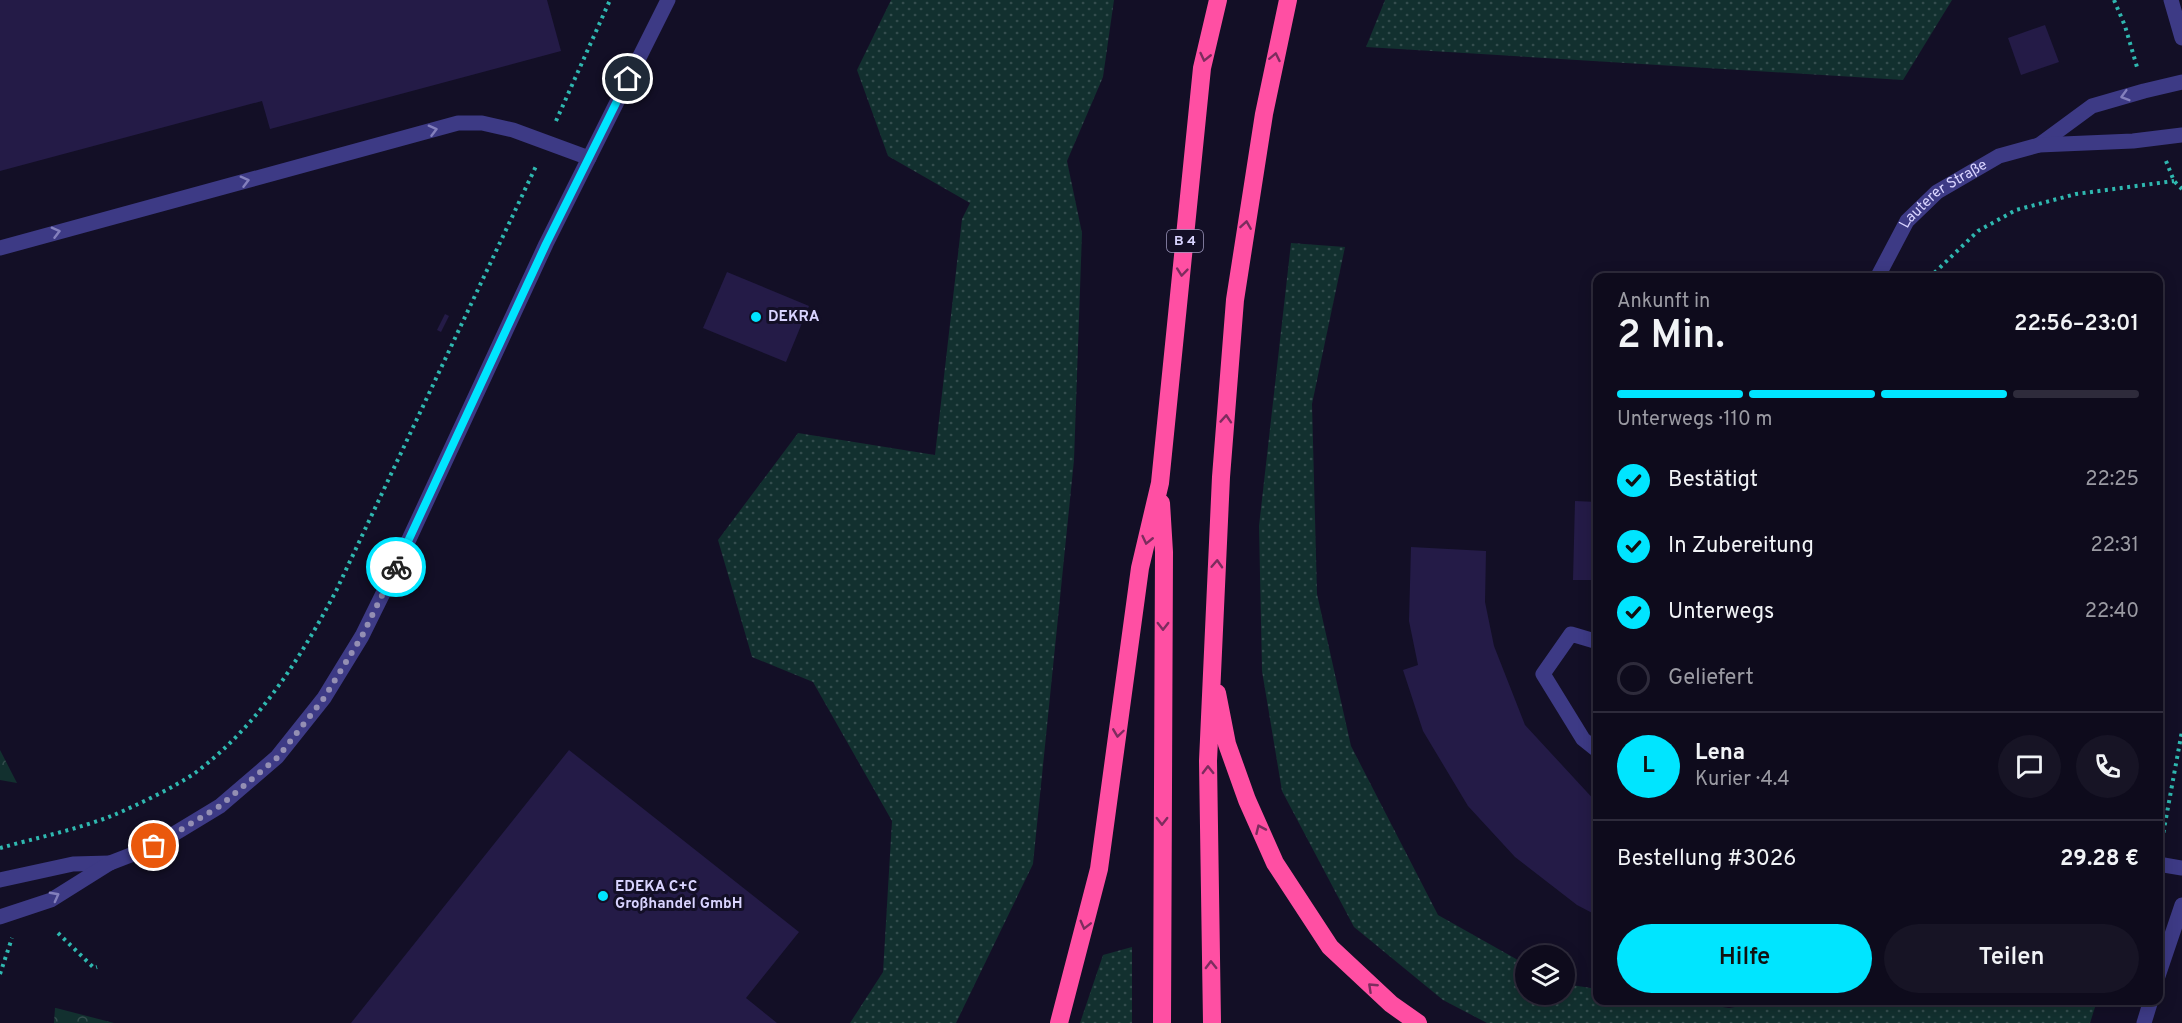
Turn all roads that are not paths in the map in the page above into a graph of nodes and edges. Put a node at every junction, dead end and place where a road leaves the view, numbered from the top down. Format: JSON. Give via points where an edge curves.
{"nodes":[{"id":1,"x":668,"y":0,"type":"edge"},
{"id":2,"x":1218,"y":0,"type":"edge"},
{"id":3,"x":1288,"y":0,"type":"edge"},
{"id":4,"x":2170,"y":0,"type":"edge"},
{"id":5,"x":2182,"y":38,"type":"edge"},
{"id":6,"x":2182,"y":82,"type":"edge"},
{"id":7,"x":2182,"y":135,"type":"edge"},
{"id":8,"x":2040,"y":145,"type":"junction"},
{"id":9,"x":589,"y":158,"type":"junction"},
{"id":10,"x":0,"y":248,"type":"edge"},
{"id":11,"x":1880,"y":273,"type":"edge"},
{"id":12,"x":1160,"y":483,"type":"junction"},
{"id":13,"x":1593,"y":641,"type":"edge"},
{"id":14,"x":1211,"y":664,"type":"junction"},
{"id":15,"x":1593,"y":747,"type":"edge"},
{"id":16,"x":110,"y":863,"type":"junction"},
{"id":17,"x":2163,"y":865,"type":"edge"},
{"id":18,"x":2182,"y":868,"type":"edge"},
{"id":19,"x":0,"y":879,"type":"edge"},
{"id":20,"x":2182,"y":905,"type":"edge"},
{"id":21,"x":0,"y":917,"type":"edge"},
{"id":22,"x":2163,"y":961,"type":"edge"},
{"id":23,"x":2149,"y":1005,"type":"edge"},
{"id":24,"x":1059,"y":1023,"type":"edge"},
{"id":25,"x":1162,"y":1023,"type":"edge"},
{"id":26,"x":1212,"y":1023,"type":"edge"},
{"id":27,"x":1418,"y":1023,"type":"edge"},
{"id":28,"x":2144,"y":1023,"type":"edge"}],
"edges":[{"from":1,"to":9,"type":"street"},
{"from":2,"to":12,"type":"highway","number":"B 4","one_way":true,"via":[[1202,68]]},
{"from":14,"to":3,"type":"highway","one_way":true,"via":[[1235,300],[1264,114]]},
{"from":4,"to":5,"type":"street"},
{"from":6,"to":8,"type":"street","name":"Lauterer Straße","one_way":true,"via":[[2092,106]]},
{"from":7,"to":8,"type":"street","name":"Lauterer Straße"},
{"from":8,"to":11,"type":"street","name":"Lauterer Straße","via":[[1999,156],[1937,192],[1907,221]]},
{"from":10,"to":9,"type":"street","one_way":true,"via":[[458,123],[482,123],[513,130]]},
{"from":9,"to":16,"type":"street","via":[[398,563],[362,636],[324,698],[278,757],[220,806],[154,846]]},
{"from":12,"to":24,"type":"highway","one_way":true,"via":[[1140,568],[1099,869]]},
{"from":12,"to":25,"type":"highway","one_way":true,"via":[[1164,552]]},
{"from":13,"to":15,"type":"street","via":[[1571,634],[1543,674],[1583,738]]},
{"from":26,"to":14,"type":"highway","one_way":true,"via":[[1208,761]]},
{"from":27,"to":14,"type":"highway","one_way":true,"via":[[1391,1004],[1330,947],[1275,863],[1227,744]]},
{"from":16,"to":19,"type":"street","via":[[73,864]]},
{"from":21,"to":16,"type":"street","one_way":true,"via":[[51,900]]},
{"from":17,"to":18,"type":"street"},
{"from":20,"to":22,"type":"street"},
{"from":23,"to":28,"type":"street"}]}
